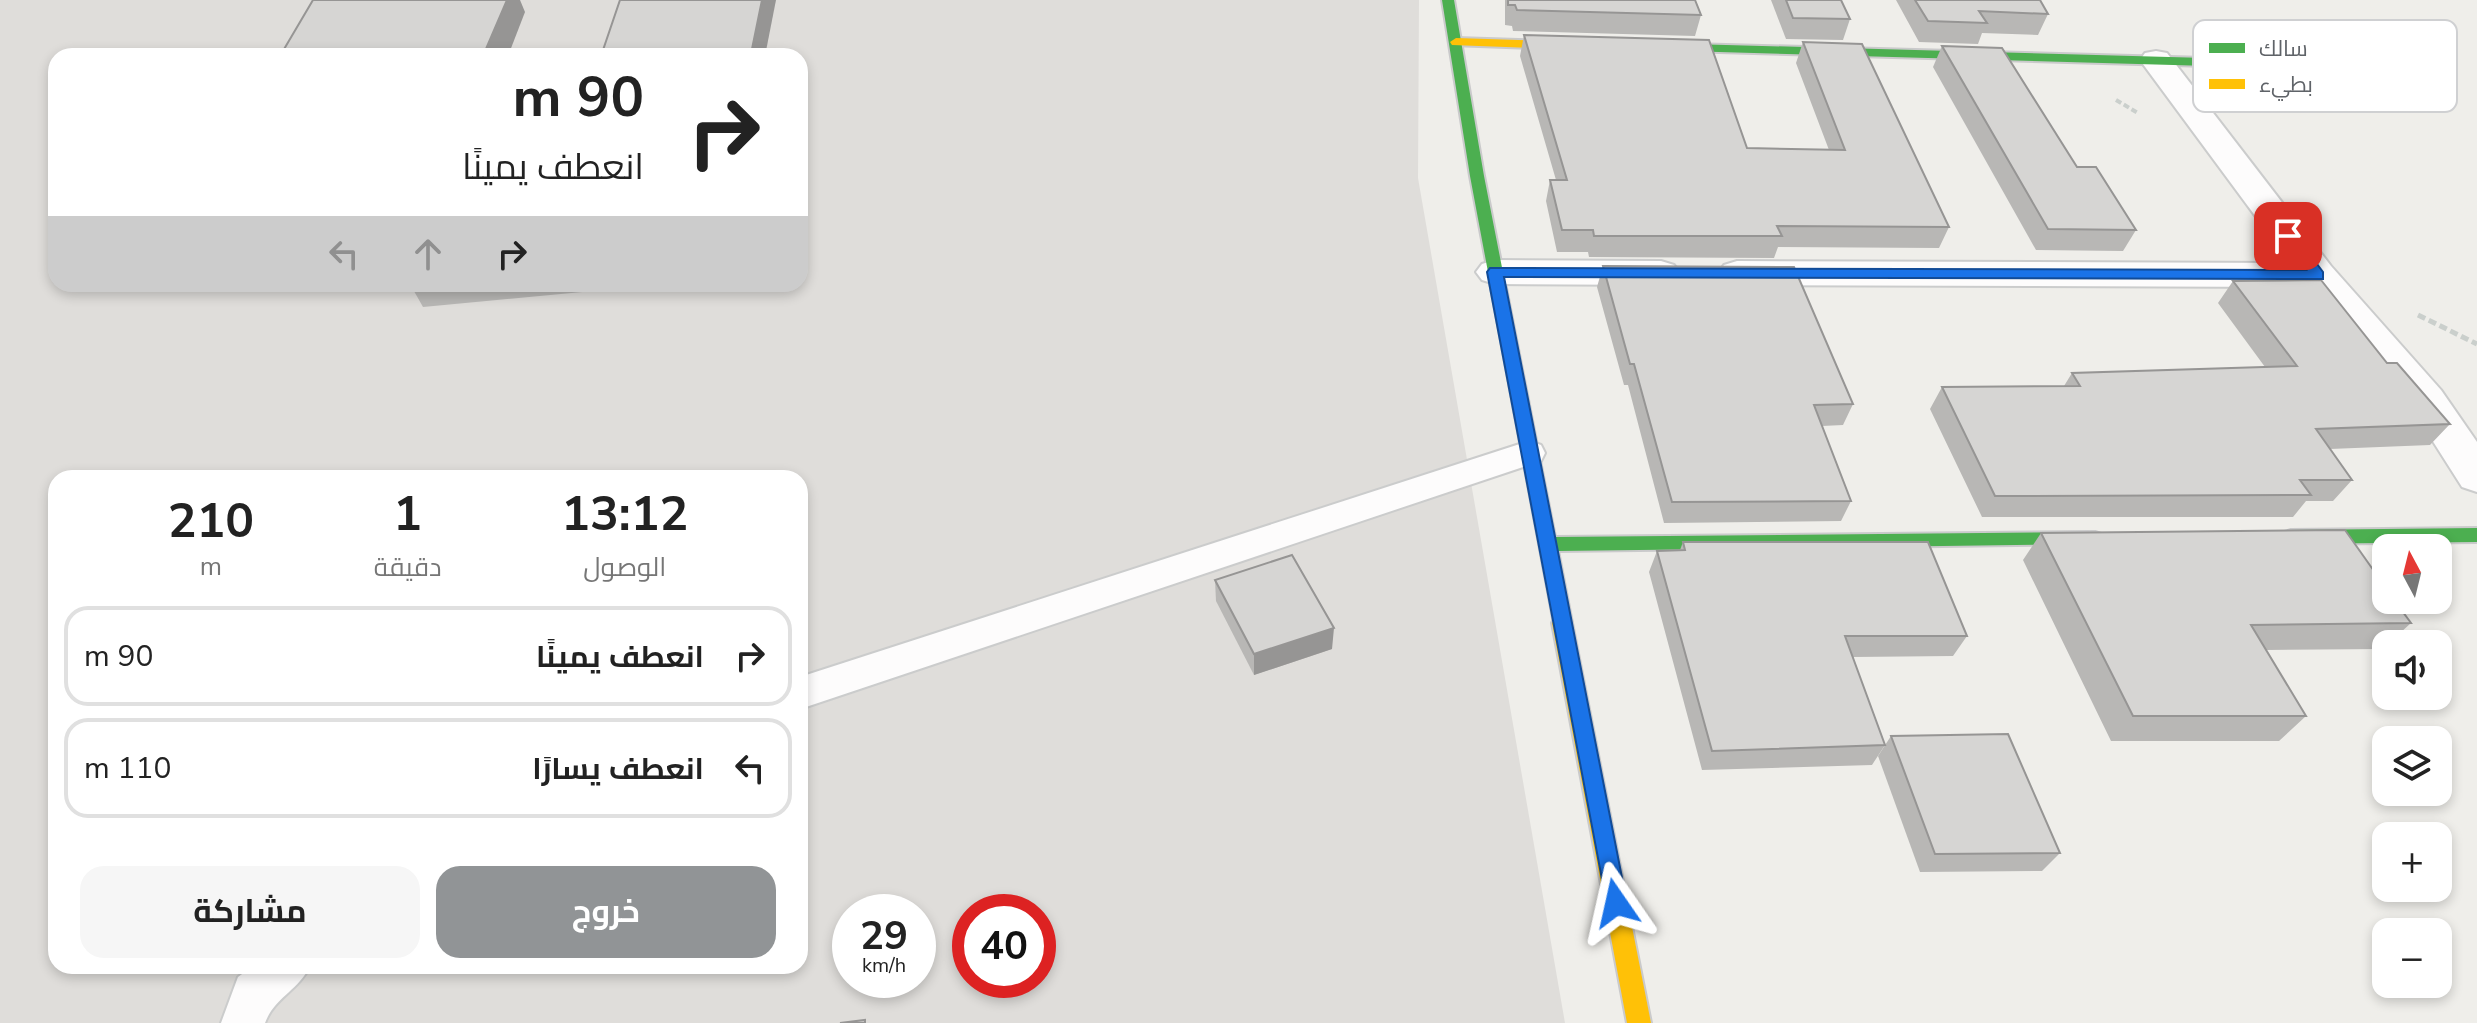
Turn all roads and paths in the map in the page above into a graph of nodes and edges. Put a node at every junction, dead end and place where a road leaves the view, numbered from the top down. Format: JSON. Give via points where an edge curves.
{"nodes":[{"id":1,"x":1448,"y":0,"type":"edge"},
{"id":2,"x":1456,"y":42,"type":"junction"},
{"id":3,"x":1597,"y":46,"type":"edge"},
{"id":4,"x":1629,"y":47,"type":"edge"},
{"id":5,"x":2156,"y":60,"type":"junction"},
{"id":6,"x":2193,"y":61,"type":"edge"},
{"id":7,"x":2193,"y":109,"type":"edge"},
{"id":8,"x":2195,"y":112,"type":"edge"},
{"id":9,"x":1495,"y":272,"type":"junction"},
{"id":10,"x":2318,"y":275,"type":"junction"},
{"id":11,"x":1529,"y":453,"type":"junction"},
{"id":12,"x":2477,"y":476,"type":"edge"},
{"id":13,"x":2477,"y":535,"type":"edge"},
{"id":14,"x":2272,"y":537,"type":"edge"},
{"id":15,"x":2115,"y":538,"type":"edge"},
{"id":16,"x":1547,"y":544,"type":"junction"},
{"id":17,"x":808,"y":690,"type":"edge"},
{"id":18,"x":278,"y":974,"type":"edge"},
{"id":19,"x":243,"y":1023,"type":"edge"},
{"id":20,"x":1639,"y":1023,"type":"edge"}],
"edges":[{"from":1,"to":2,"type":"street"},
{"from":2,"to":3,"type":"street"},
{"from":2,"to":9,"type":"street"},
{"from":4,"to":5,"type":"street"},
{"from":5,"to":6,"type":"street"},
{"from":5,"to":7,"type":"street"},
{"from":8,"to":10,"type":"street"},
{"from":9,"to":10,"type":"street"},
{"from":9,"to":11,"type":"street"},
{"from":10,"to":12,"type":"street","via":[[2427,400]]},
{"from":11,"to":16,"type":"street"},
{"from":11,"to":17,"type":"lane"},
{"from":13,"to":14,"type":"street"},
{"from":15,"to":16,"type":"street"},
{"from":16,"to":20,"type":"street"},
{"from":18,"to":19,"type":"lane","via":[[254,992]]}]}
